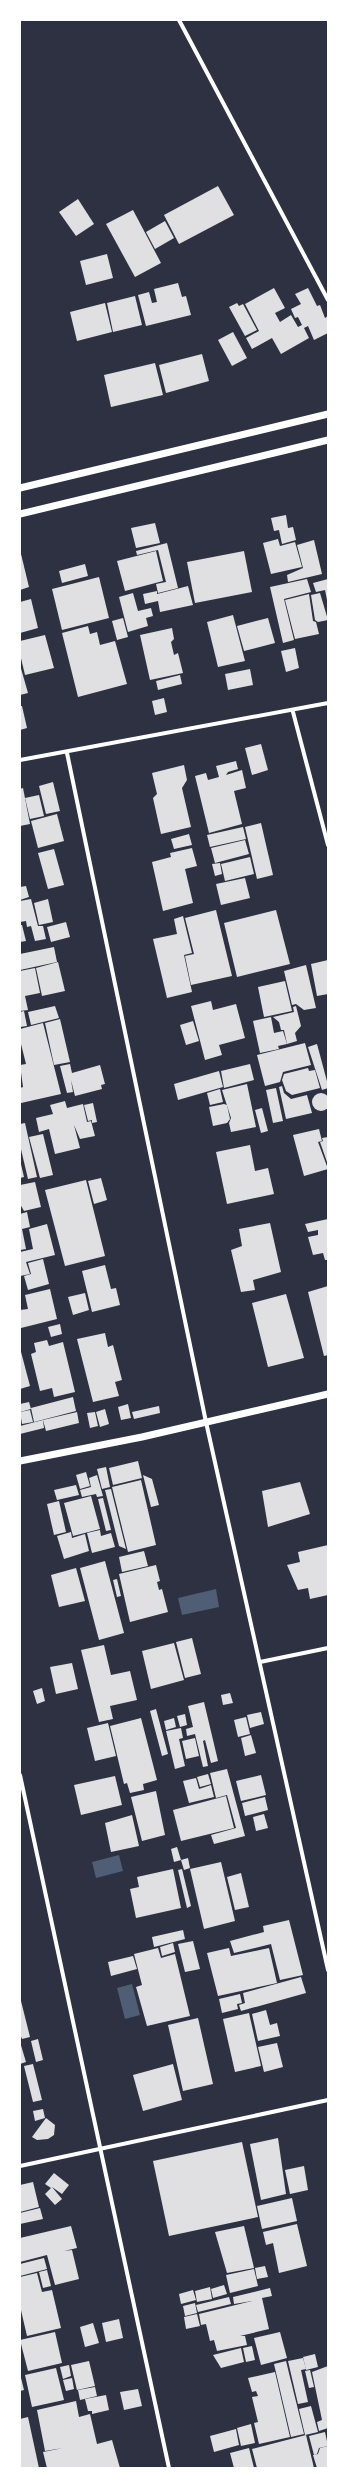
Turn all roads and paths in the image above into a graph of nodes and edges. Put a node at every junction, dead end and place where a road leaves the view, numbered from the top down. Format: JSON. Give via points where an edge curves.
{"nodes":[{"id":1,"x":179,"y":20,"type":"edge"},
{"id":2,"x":328,"y":300,"type":"edge"},
{"id":3,"x":328,"y":414,"type":"edge"},
{"id":4,"x":328,"y":440,"type":"edge"},
{"id":5,"x":20,"y":488,"type":"edge"},
{"id":6,"x":20,"y":514,"type":"edge"},
{"id":7,"x":328,"y":703,"type":"edge"},
{"id":8,"x":293,"y":712,"type":"junction"},
{"id":9,"x":67,"y":753,"type":"junction"},
{"id":10,"x":20,"y":760,"type":"edge"},
{"id":11,"x":328,"y":845,"type":"edge"},
{"id":12,"x":328,"y":1394,"type":"edge"},
{"id":13,"x":206,"y":1422,"type":"junction"},
{"id":14,"x":20,"y":1460,"type":"edge"},
{"id":15,"x":328,"y":1648,"type":"edge"},
{"id":16,"x":260,"y":1662,"type":"junction"},
{"id":17,"x":20,"y":1775,"type":"edge"},
{"id":18,"x":328,"y":1970,"type":"edge"},
{"id":19,"x":328,"y":2100,"type":"edge"},
{"id":20,"x":102,"y":2149,"type":"junction"},
{"id":21,"x":20,"y":2166,"type":"edge"},
{"id":22,"x":169,"y":2468,"type":"edge"}],
"edges":[{"from":1,"to":2,"type":"street"},
{"from":3,"to":5,"type":"street"},
{"from":4,"to":6,"type":"street"},
{"from":7,"to":8,"type":"street"},
{"from":8,"to":9,"type":"street"},
{"from":8,"to":11,"type":"street"},
{"from":9,"to":10,"type":"street"},
{"from":9,"to":13,"type":"street"},
{"from":12,"to":13,"type":"street"},
{"from":13,"to":14,"type":"street"},
{"from":13,"to":16,"type":"street"},
{"from":15,"to":16,"type":"street"},
{"from":16,"to":18,"type":"street"},
{"from":17,"to":20,"type":"street"},
{"from":19,"to":20,"type":"street"},
{"from":20,"to":21,"type":"street"},
{"from":20,"to":22,"type":"street"}]}
